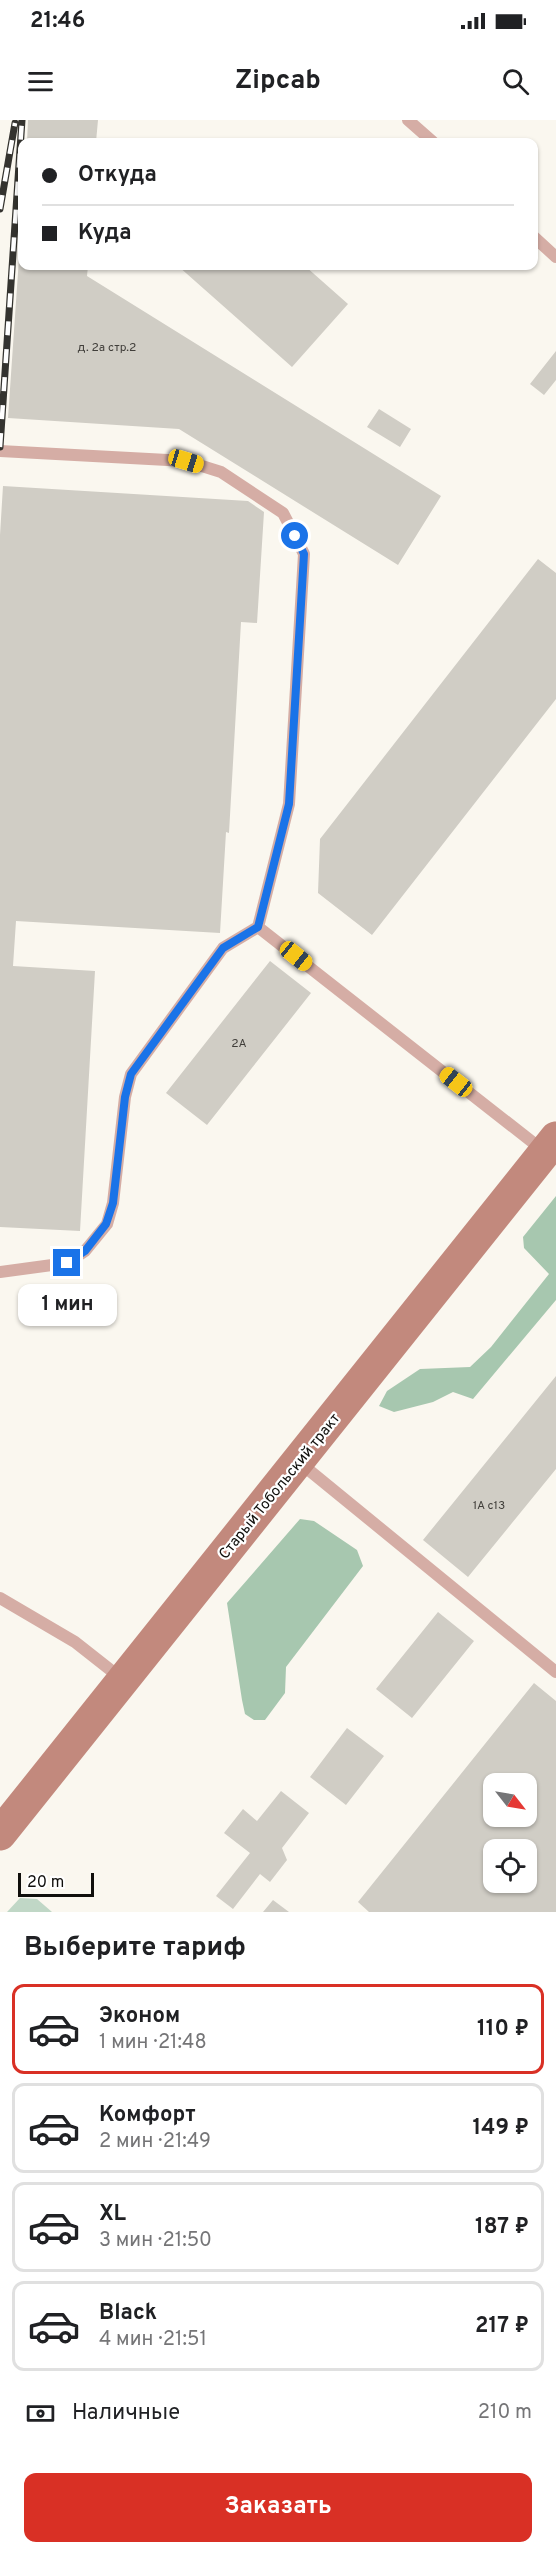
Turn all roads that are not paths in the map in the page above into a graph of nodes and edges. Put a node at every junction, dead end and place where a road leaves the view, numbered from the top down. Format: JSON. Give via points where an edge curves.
{"nodes":[{"id":1,"x":408,"y":120,"type":"edge"},
{"id":2,"x":428,"y":138,"type":"edge"},
{"id":3,"x":538,"y":241,"type":"edge"},
{"id":4,"x":556,"y":257,"type":"edge"},
{"id":5,"x":0,"y":451,"type":"edge"},
{"id":6,"x":258,"y":927,"type":"junction"},
{"id":7,"x":550,"y":1145,"type":"edge"},
{"id":8,"x":0,"y":1272,"type":"edge"},
{"id":9,"x":298,"y":1462,"type":"junction"},
{"id":10,"x":0,"y":1598,"type":"edge"},
{"id":11,"x":556,"y":1672,"type":"edge"},
{"id":12,"x":123,"y":1680,"type":"junction"},
{"id":13,"x":0,"y":1834,"type":"edge"}],
"edges":[{"from":1,"to":2,"type":"lane"},
{"from":3,"to":4,"type":"lane"},
{"from":5,"to":6,"type":"lane","via":[[186,461],[221,472],[283,513],[304,554],[289,804]]},
{"from":6,"to":7,"type":"lane"},
{"from":6,"to":8,"type":"lane","via":[[223,948],[131,1074],[113,1203],[106,1224],[85,1251],[67,1263]]},
{"from":7,"to":9,"type":"street","name":"Старый Тобольский тракт"},
{"from":9,"to":11,"type":"lane"},
{"from":9,"to":12,"type":"street","name":"Старый Тобольский тракт"},
{"from":10,"to":12,"type":"lane","via":[[47,1623]]},
{"from":12,"to":13,"type":"street","name":"Старый Тобольский тракт"}]}
